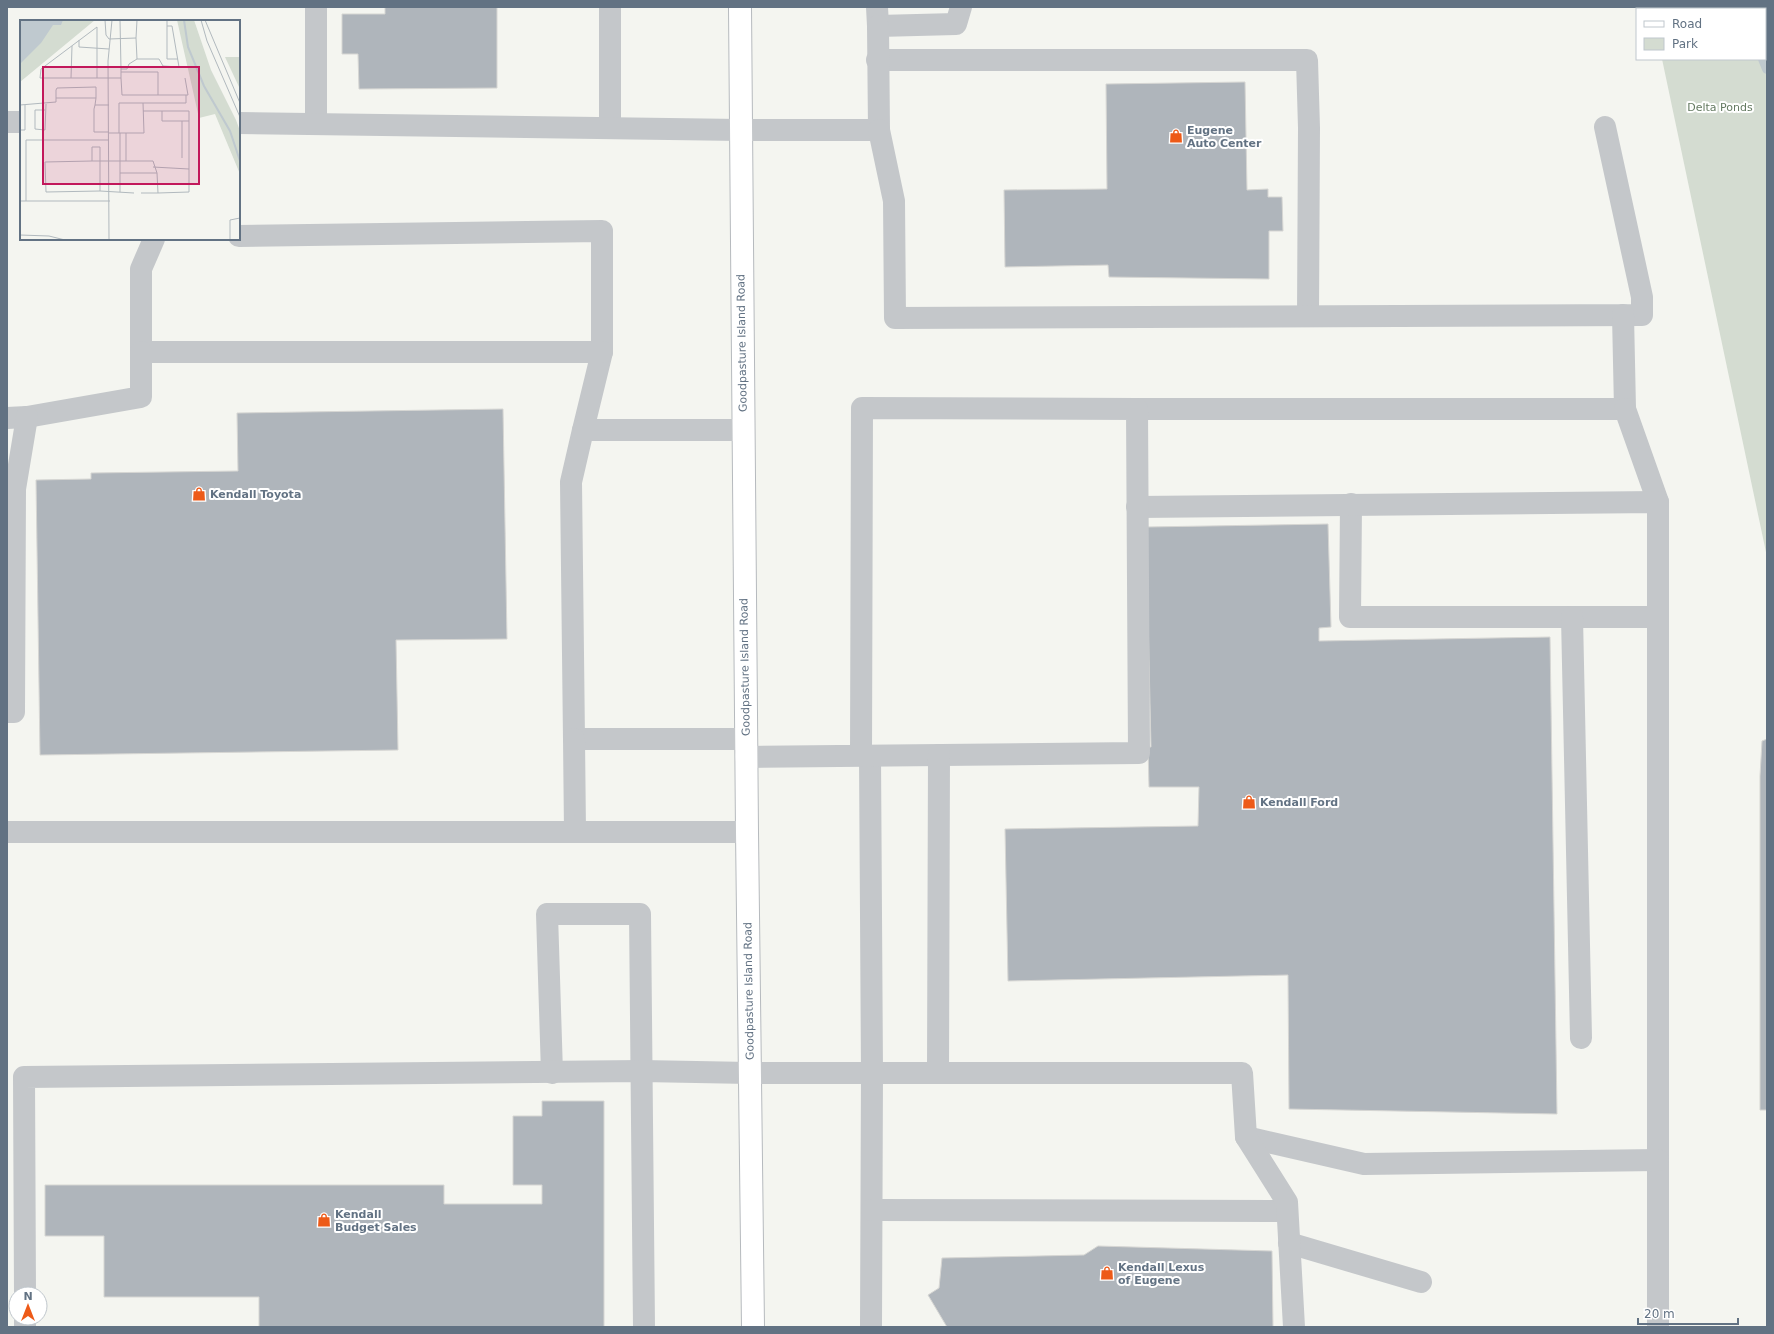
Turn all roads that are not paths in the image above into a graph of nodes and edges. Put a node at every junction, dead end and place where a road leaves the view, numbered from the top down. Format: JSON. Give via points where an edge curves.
{"nodes":[{"id":1,"x":316,"y":7,"type":"edge"},
{"id":2,"x":610,"y":7,"type":"edge"},
{"id":3,"x":740,"y":7,"type":"edge"},
{"id":4,"x":961,"y":7,"type":"edge"},
{"id":5,"x":877,"y":16,"type":"edge"},
{"id":6,"x":877,"y":60,"type":"junction"},
{"id":7,"x":7,"y":122,"type":"edge"},
{"id":8,"x":20,"y":122,"type":"edge"},
{"id":9,"x":240,"y":123,"type":"edge"},
{"id":10,"x":316,"y":123,"type":"junction"},
{"id":11,"x":1605,"y":127,"type":"dead end"},
{"id":12,"x":610,"y":128,"type":"junction"},
{"id":13,"x":740,"y":130,"type":"junction"},
{"id":14,"x":879,"y":130,"type":"junction"},
{"id":15,"x":240,"y":236,"type":"edge"},
{"id":16,"x":154,"y":240,"type":"edge"},
{"id":17,"x":1623,"y":315,"type":"junction"},
{"id":18,"x":1308,"y":316,"type":"junction"},
{"id":19,"x":141,"y":352,"type":"junction"},
{"id":20,"x":602,"y":352,"type":"junction"},
{"id":21,"x":1137,"y":409,"type":"junction"},
{"id":22,"x":1625,"y":409,"type":"junction"},
{"id":23,"x":17,"y":418,"type":"edge"},
{"id":24,"x":583,"y":430,"type":"junction"},
{"id":25,"x":743,"y":430,"type":"junction"},
{"id":26,"x":11,"y":489,"type":"edge"},
{"id":27,"x":1658,"y":502,"type":"junction"},
{"id":28,"x":1351,"y":504,"type":"junction"},
{"id":29,"x":1137,"y":507,"type":"junction"},
{"id":30,"x":1572,"y":617,"type":"junction"},
{"id":31,"x":1658,"y":617,"type":"junction"},
{"id":32,"x":7,"y":712,"type":"edge"},
{"id":33,"x":574,"y":739,"type":"junction"},
{"id":34,"x":746,"y":748,"type":"junction"},
{"id":35,"x":939,"y":755,"type":"junction"},
{"id":36,"x":865,"y":756,"type":"junction"},
{"id":37,"x":7,"y":832,"type":"edge"},
{"id":38,"x":575,"y":832,"type":"junction"},
{"id":39,"x":747,"y":832,"type":"junction"},
{"id":40,"x":1580,"y":1038,"type":"dead end"},
{"id":41,"x":642,"y":1071,"type":"junction"},
{"id":42,"x":552,"y":1073,"type":"junction"},
{"id":43,"x":750,"y":1073,"type":"junction"},
{"id":44,"x":872,"y":1073,"type":"junction"},
{"id":45,"x":938,"y":1073,"type":"junction"},
{"id":46,"x":1246,"y":1137,"type":"junction"},
{"id":47,"x":1658,"y":1160,"type":"junction"},
{"id":48,"x":872,"y":1210,"type":"junction"},
{"id":49,"x":1287,"y":1211,"type":"junction"},
{"id":50,"x":1289,"y":1243,"type":"junction"},
{"id":51,"x":1421,"y":1282,"type":"dead end"},
{"id":52,"x":25,"y":1286,"type":"edge"},
{"id":53,"x":644,"y":1327,"type":"edge"},
{"id":54,"x":753,"y":1327,"type":"edge"},
{"id":55,"x":871,"y":1327,"type":"edge"},
{"id":56,"x":1294,"y":1327,"type":"edge"},
{"id":57,"x":1658,"y":1327,"type":"edge"}],
"edges":[{"from":1,"to":10,"type":"lane"},
{"from":2,"to":12,"type":"lane"},
{"from":3,"to":13,"type":"main road","name":"Goodpasture Island Road"},
{"from":4,"to":5,"type":"lane","via":[[956,24]]},
{"from":5,"to":6,"type":"lane"},
{"from":6,"to":14,"type":"lane"},
{"from":6,"to":18,"type":"lane","via":[[1307,60]]},
{"from":7,"to":8,"type":"lane"},
{"from":9,"to":10,"type":"lane"},
{"from":10,"to":12,"type":"lane"},
{"from":11,"to":17,"type":"lane","via":[[1642,297],[1642,315]]},
{"from":12,"to":13,"type":"lane"},
{"from":13,"to":14,"type":"lane"},
{"from":13,"to":25,"type":"main road","name":"Goodpasture Island Road"},
{"from":14,"to":18,"type":"lane","via":[[894,201],[895,318]]},
{"from":15,"to":20,"type":"lane","via":[[602,231]]},
{"from":16,"to":19,"type":"lane","via":[[141,269]]},
{"from":17,"to":18,"type":"lane"},
{"from":17,"to":22,"type":"lane"},
{"from":19,"to":20,"type":"lane"},
{"from":19,"to":23,"type":"lane","via":[[141,397]]},
{"from":20,"to":24,"type":"lane"},
{"from":21,"to":22,"type":"lane"},
{"from":21,"to":29,"type":"lane"},
{"from":21,"to":36,"type":"lane","via":[[862,408]]},
{"from":22,"to":27,"type":"lane"},
{"from":23,"to":26,"type":"lane"},
{"from":24,"to":25,"type":"lane"},
{"from":24,"to":33,"type":"lane","via":[[571,482]]},
{"from":25,"to":34,"type":"main road","name":"Goodpasture Island Road"},
{"from":26,"to":32,"type":"lane","via":[[14,712]]},
{"from":27,"to":28,"type":"lane"},
{"from":27,"to":31,"type":"lane"},
{"from":28,"to":29,"type":"lane"},
{"from":28,"to":30,"type":"lane","via":[[1350,617]]},
{"from":29,"to":35,"type":"lane","via":[[1139,753]]},
{"from":30,"to":31,"type":"lane"},
{"from":30,"to":40,"type":"lane"},
{"from":31,"to":47,"type":"lane"},
{"from":33,"to":34,"type":"lane"},
{"from":33,"to":38,"type":"lane"},
{"from":34,"to":36,"type":"lane"},
{"from":34,"to":39,"type":"main road","name":"Goodpasture Island Road"},
{"from":35,"to":36,"type":"lane"},
{"from":35,"to":45,"type":"lane"},
{"from":36,"to":44,"type":"lane"},
{"from":37,"to":38,"type":"lane"},
{"from":38,"to":39,"type":"lane"},
{"from":39,"to":43,"type":"main road","name":"Goodpasture Island Road"},
{"from":41,"to":42,"type":"lane"},
{"from":41,"to":42,"type":"lane","via":[[640,914],[547,914]]},
{"from":41,"to":43,"type":"lane"},
{"from":41,"to":53,"type":"lane"},
{"from":42,"to":52,"type":"lane","via":[[24,1077]]},
{"from":43,"to":44,"type":"lane"},
{"from":43,"to":54,"type":"main road","name":"Goodpasture Island Road"},
{"from":44,"to":45,"type":"lane"},
{"from":44,"to":48,"type":"lane"},
{"from":45,"to":46,"type":"lane","via":[[1242,1073]]},
{"from":46,"to":47,"type":"lane","via":[[1364,1164]]},
{"from":46,"to":49,"type":"lane","via":[[1287,1202]]},
{"from":47,"to":57,"type":"lane"},
{"from":48,"to":49,"type":"lane"},
{"from":48,"to":55,"type":"lane"},
{"from":49,"to":50,"type":"lane"},
{"from":50,"to":51,"type":"lane"},
{"from":50,"to":56,"type":"lane"}]}
